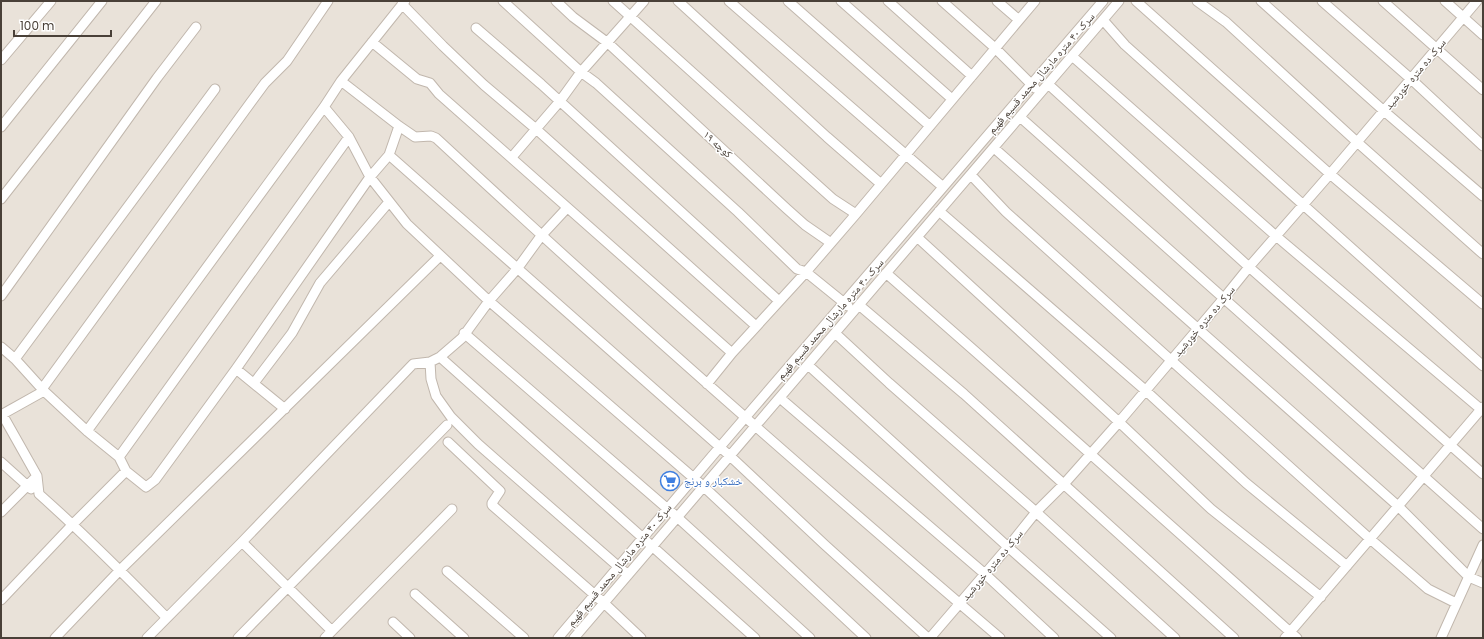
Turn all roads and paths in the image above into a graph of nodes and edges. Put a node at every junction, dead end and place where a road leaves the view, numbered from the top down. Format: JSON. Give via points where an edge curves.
{"nodes":[{"id":1,"x":51,"y":1,"type":"edge"},
{"id":2,"x":102,"y":1,"type":"edge"},
{"id":3,"x":156,"y":1,"type":"edge"},
{"id":4,"x":328,"y":1,"type":"edge"},
{"id":5,"x":503,"y":1,"type":"edge"},
{"id":6,"x":556,"y":1,"type":"edge"},
{"id":7,"x":613,"y":1,"type":"edge"},
{"id":8,"x":644,"y":1,"type":"edge"},
{"id":9,"x":678,"y":1,"type":"edge"},
{"id":10,"x":729,"y":1,"type":"edge"},
{"id":11,"x":788,"y":1,"type":"edge"},
{"id":12,"x":841,"y":1,"type":"edge"},
{"id":13,"x":888,"y":1,"type":"edge"},
{"id":14,"x":942,"y":1,"type":"edge"},
{"id":15,"x":997,"y":1,"type":"edge"},
{"id":16,"x":1035,"y":1,"type":"edge"},
{"id":17,"x":1103,"y":1,"type":"edge"},
{"id":18,"x":1119,"y":1,"type":"edge"},
{"id":19,"x":1136,"y":1,"type":"edge"},
{"id":20,"x":1198,"y":1,"type":"edge"},
{"id":21,"x":1261,"y":1,"type":"edge"},
{"id":22,"x":1322,"y":1,"type":"edge"},
{"id":23,"x":1383,"y":1,"type":"edge"},
{"id":24,"x":1445,"y":1,"type":"edge"},
{"id":25,"x":1477,"y":1,"type":"edge"},
{"id":26,"x":404,"y":2,"type":"edge"},
{"id":27,"x":1463,"y":16,"type":"junction"},
{"id":28,"x":631,"y":17,"type":"junction"},
{"id":29,"x":1019,"y":20,"type":"junction"},
{"id":30,"x":1103,"y":20,"type":"junction"},
{"id":31,"x":196,"y":27,"type":"dead end"},
{"id":32,"x":476,"y":28,"type":"dead end"},
{"id":33,"x":1483,"y":35,"type":"edge"},
{"id":34,"x":372,"y":42,"type":"junction"},
{"id":35,"x":608,"y":43,"type":"junction"},
{"id":36,"x":995,"y":48,"type":"junction"},
{"id":37,"x":1436,"y":49,"type":"junction"},
{"id":38,"x":1072,"y":56,"type":"junction"},
{"id":39,"x":1,"y":60,"type":"edge"},
{"id":40,"x":581,"y":72,"type":"junction"},
{"id":41,"x":972,"y":76,"type":"junction"},
{"id":42,"x":1411,"y":79,"type":"junction"},
{"id":43,"x":341,"y":81,"type":"junction"},
{"id":44,"x":1032,"y":84,"type":"junction"},
{"id":45,"x":1048,"y":84,"type":"junction"},
{"id":46,"x":215,"y":89,"type":"dead end"},
{"id":47,"x":1483,"y":90,"type":"edge"},
{"id":48,"x":1040,"y":93,"type":"junction"},
{"id":49,"x":952,"y":99,"type":"junction"},
{"id":50,"x":560,"y":101,"type":"junction"},
{"id":51,"x":324,"y":107,"type":"junction"},
{"id":52,"x":1384,"y":111,"type":"junction"},
{"id":53,"x":1020,"y":117,"type":"junction"},
{"id":54,"x":399,"y":126,"type":"junction"},
{"id":55,"x":930,"y":126,"type":"junction"},
{"id":56,"x":1,"y":127,"type":"edge"},
{"id":57,"x":536,"y":129,"type":"junction"},
{"id":58,"x":349,"y":137,"type":"junction"},
{"id":59,"x":1357,"y":142,"type":"junction"},
{"id":60,"x":1483,"y":146,"type":"edge"},
{"id":61,"x":994,"y":148,"type":"junction"},
{"id":62,"x":389,"y":155,"type":"junction"},
{"id":63,"x":906,"y":155,"type":"junction"},
{"id":64,"x":512,"y":157,"type":"junction"},
{"id":65,"x":1330,"y":174,"type":"junction"},
{"id":66,"x":970,"y":175,"type":"junction"},
{"id":67,"x":370,"y":177,"type":"junction"},
{"id":68,"x":881,"y":184,"type":"junction"},
{"id":69,"x":943,"y":187,"type":"junction"},
{"id":70,"x":1483,"y":196,"type":"edge"},
{"id":71,"x":1,"y":199,"type":"edge"},
{"id":72,"x":390,"y":202,"type":"junction"},
{"id":73,"x":1303,"y":205,"type":"junction"},
{"id":74,"x":567,"y":208,"type":"junction"},
{"id":75,"x":940,"y":211,"type":"junction"},
{"id":76,"x":856,"y":214,"type":"junction"},
{"id":77,"x":541,"y":236,"type":"junction"},
{"id":78,"x":1276,"y":236,"type":"junction"},
{"id":79,"x":917,"y":237,"type":"junction"},
{"id":80,"x":831,"y":243,"type":"junction"},
{"id":81,"x":1483,"y":254,"type":"edge"},
{"id":82,"x":440,"y":256,"type":"junction"},
{"id":83,"x":1249,"y":267,"type":"junction"},
{"id":84,"x":517,"y":269,"type":"junction"},
{"id":85,"x":806,"y":272,"type":"junction"},
{"id":86,"x":886,"y":273,"type":"junction"},
{"id":87,"x":1,"y":296,"type":"edge"},
{"id":88,"x":1224,"y":298,"type":"junction"},
{"id":89,"x":489,"y":301,"type":"junction"},
{"id":90,"x":779,"y":301,"type":"junction"},
{"id":91,"x":844,"y":302,"type":"junction"},
{"id":92,"x":1483,"y":304,"type":"edge"},
{"id":93,"x":857,"y":308,"type":"junction"},
{"id":94,"x":756,"y":326,"type":"junction"},
{"id":95,"x":1198,"y":329,"type":"junction"},
{"id":96,"x":464,"y":333,"type":"junction"},
{"id":97,"x":835,"y":333,"type":"junction"},
{"id":98,"x":1,"y":347,"type":"edge"},
{"id":99,"x":732,"y":352,"type":"junction"},
{"id":100,"x":440,"y":357,"type":"junction"},
{"id":101,"x":15,"y":359,"type":"junction"},
{"id":102,"x":1171,"y":360,"type":"junction"},
{"id":103,"x":430,"y":362,"type":"junction"},
{"id":104,"x":808,"y":365,"type":"junction"},
{"id":105,"x":1483,"y":366,"type":"edge"},
{"id":106,"x":236,"y":369,"type":"junction"},
{"id":107,"x":254,"y":383,"type":"junction"},
{"id":108,"x":707,"y":384,"type":"junction"},
{"id":109,"x":43,"y":390,"type":"junction"},
{"id":110,"x":1145,"y":390,"type":"junction"},
{"id":111,"x":780,"y":398,"type":"junction"},
{"id":112,"x":285,"y":409,"type":"junction"},
{"id":113,"x":1482,"y":409,"type":"edge"},
{"id":114,"x":2,"y":415,"type":"edge"},
{"id":115,"x":745,"y":418,"type":"junction"},
{"id":116,"x":1119,"y":422,"type":"junction"},
{"id":117,"x":446,"y":425,"type":"dead end"},
{"id":118,"x":755,"y":427,"type":"junction"},
{"id":119,"x":87,"y":431,"type":"junction"},
{"id":120,"x":448,"y":442,"type":"dead end"},
{"id":121,"x":1451,"y":445,"type":"junction"},
{"id":122,"x":719,"y":447,"type":"junction"},
{"id":123,"x":1090,"y":454,"type":"junction"},
{"id":124,"x":730,"y":456,"type":"junction"},
{"id":125,"x":119,"y":457,"type":"junction"},
{"id":126,"x":1,"y":462,"type":"edge"},
{"id":127,"x":126,"y":471,"type":"junction"},
{"id":128,"x":1483,"y":474,"type":"edge"},
{"id":129,"x":37,"y":476,"type":"junction"},
{"id":130,"x":1423,"y":477,"type":"junction"},
{"id":131,"x":693,"y":478,"type":"junction"},
{"id":132,"x":1064,"y":484,"type":"junction"},
{"id":133,"x":27,"y":486,"type":"junction"},
{"id":134,"x":704,"y":487,"type":"junction"},
{"id":135,"x":39,"y":494,"type":"junction"},
{"id":136,"x":1398,"y":506,"type":"junction"},
{"id":137,"x":452,"y":509,"type":"dead end"},
{"id":138,"x":667,"y":509,"type":"junction"},
{"id":139,"x":1,"y":512,"type":"edge"},
{"id":140,"x":1036,"y":512,"type":"junction"},
{"id":141,"x":677,"y":517,"type":"junction"},
{"id":142,"x":73,"y":524,"type":"junction"},
{"id":143,"x":1483,"y":529,"type":"edge"},
{"id":144,"x":642,"y":538,"type":"junction"},
{"id":145,"x":1369,"y":538,"type":"junction"},
{"id":146,"x":242,"y":542,"type":"junction"},
{"id":147,"x":1483,"y":545,"type":"edge"},
{"id":148,"x":652,"y":547,"type":"junction"},
{"id":149,"x":1008,"y":547,"type":"junction"},
{"id":150,"x":1347,"y":566,"type":"junction"},
{"id":151,"x":618,"y":567,"type":"junction"},
{"id":152,"x":120,"y":570,"type":"junction"},
{"id":153,"x":447,"y":571,"type":"dead end"},
{"id":154,"x":985,"y":574,"type":"junction"},
{"id":155,"x":628,"y":575,"type":"junction"},
{"id":156,"x":1470,"y":577,"type":"junction"},
{"id":157,"x":1483,"y":583,"type":"edge"},
{"id":158,"x":287,"y":587,"type":"junction"},
{"id":159,"x":415,"y":594,"type":"dead end"},
{"id":160,"x":594,"y":595,"type":"junction"},
{"id":161,"x":1320,"y":597,"type":"junction"},
{"id":162,"x":1,"y":600,"type":"edge"},
{"id":163,"x":604,"y":603,"type":"junction"},
{"id":164,"x":960,"y":603,"type":"junction"},
{"id":165,"x":1456,"y":603,"type":"junction"},
{"id":166,"x":166,"y":617,"type":"junction"},
{"id":167,"x":393,"y":622,"type":"dead end"},
{"id":168,"x":332,"y":631,"type":"junction"},
{"id":169,"x":580,"y":636,"type":"edge"},
{"id":170,"x":1290,"y":636,"type":"edge"},
{"id":171,"x":55,"y":638,"type":"edge"},
{"id":172,"x":147,"y":638,"type":"edge"},
{"id":173,"x":238,"y":638,"type":"edge"},
{"id":174,"x":325,"y":638,"type":"edge"},
{"id":175,"x":410,"y":638,"type":"edge"},
{"id":176,"x":464,"y":638,"type":"edge"},
{"id":177,"x":524,"y":638,"type":"edge"},
{"id":178,"x":558,"y":638,"type":"edge"},
{"id":179,"x":641,"y":638,"type":"edge"},
{"id":180,"x":755,"y":638,"type":"edge"},
{"id":181,"x":810,"y":638,"type":"edge"},
{"id":182,"x":866,"y":638,"type":"edge"},
{"id":183,"x":929,"y":638,"type":"edge"},
{"id":184,"x":1000,"y":638,"type":"edge"},
{"id":185,"x":1054,"y":638,"type":"edge"},
{"id":186,"x":1112,"y":638,"type":"edge"},
{"id":187,"x":1175,"y":638,"type":"edge"},
{"id":188,"x":1234,"y":638,"type":"edge"},
{"id":189,"x":1441,"y":638,"type":"edge"}],
"edges":[{"from":1,"to":39,"type":"street"},
{"from":2,"to":56,"type":"street"},
{"from":3,"to":71,"type":"street"},
{"from":4,"to":109,"type":"street","via":[[287,61],[265,83],[251,102]]},
{"from":5,"to":40,"type":"street"},
{"from":6,"to":35,"type":"street","name":"کوچه ۱۹"},
{"from":7,"to":28,"type":"street"},
{"from":8,"to":28,"type":"street"},
{"from":9,"to":68,"type":"street"},
{"from":10,"to":63,"type":"street"},
{"from":11,"to":55,"type":"street"},
{"from":12,"to":49,"type":"street"},
{"from":13,"to":41,"type":"street"},
{"from":14,"to":36,"type":"street"},
{"from":15,"to":29,"type":"street"},
{"from":16,"to":29,"type":"street"},
{"from":17,"to":44,"type":"street","name":"سرک ۴۰ متره مارشال محمد قسیم فهیم"},
{"from":18,"to":30,"type":"street","name":"سرک ۴۰ متره مارشال محمد قسیم فهیم"},
{"from":19,"to":65,"type":"street"},
{"from":20,"to":59,"type":"street","via":[[1226,22]]},
{"from":21,"to":52,"type":"street"},
{"from":22,"to":42,"type":"street"},
{"from":23,"to":37,"type":"street"},
{"from":24,"to":27,"type":"street"},
{"from":25,"to":27,"type":"street","name":"سرک ده متره خورشید"},
{"from":26,"to":34,"type":"street"},
{"from":26,"to":57,"type":"street","via":[[443,46]]},
{"from":27,"to":33,"type":"street"},
{"from":27,"to":37,"type":"street","name":"سرک ده متره خورشید"},
{"from":28,"to":35,"type":"street"},
{"from":28,"to":76,"type":"street","via":[[833,199]]},
{"from":29,"to":36,"type":"street"},
{"from":30,"to":38,"type":"street","name":"سرک ۴۰ متره مارشال محمد قسیم فهیم"},
{"from":30,"to":73,"type":"street","via":[[1125,45]]},
{"from":31,"to":87,"type":"street"},
{"from":32,"to":50,"type":"street"},
{"from":34,"to":43,"type":"street"},
{"from":34,"to":64,"type":"street","via":[[417,79],[430,83],[444,99]]},
{"from":35,"to":40,"type":"street"},
{"from":35,"to":80,"type":"street","name":"کوچه ۱۹","via":[[787,209]]},
{"from":36,"to":41,"type":"street"},
{"from":36,"to":44,"type":"street"},
{"from":37,"to":42,"type":"street","name":"سرک ده متره خورشید"},
{"from":37,"to":47,"type":"street"},
{"from":38,"to":45,"type":"street","name":"سرک ۴۰ متره مارشال محمد قسیم فهیم"},
{"from":38,"to":78,"type":"street"},
{"from":40,"to":50,"type":"street"},
{"from":40,"to":85,"type":"street","via":[[738,212],[797,269]]},
{"from":41,"to":49,"type":"street"},
{"from":42,"to":52,"type":"street","name":"سرک ده متره خورشید"},
{"from":42,"to":60,"type":"street"},
{"from":43,"to":51,"type":"street"},
{"from":43,"to":54,"type":"street"},
{"from":44,"to":48,"type":"street"},
{"from":44,"to":69,"type":"street","name":"سرک ۴۰ متره مارشال محمد قسیم فهیم"},
{"from":45,"to":48,"type":"street","name":"سرک ۴۰ متره مارشال محمد قسیم فهیم"},
{"from":45,"to":83,"type":"street"},
{"from":46,"to":101,"type":"street"},
{"from":48,"to":53,"type":"street","name":"سرک ۴۰ متره مارشال محمد قسیم فهیم"},
{"from":49,"to":55,"type":"street"},
{"from":50,"to":57,"type":"street"},
{"from":50,"to":90,"type":"street"},
{"from":51,"to":58,"type":"street"},
{"from":51,"to":119,"type":"street"},
{"from":52,"to":59,"type":"street","name":"سرک ده متره خورشید"},
{"from":52,"to":70,"type":"street"},
{"from":53,"to":61,"type":"street","name":"سرک ۴۰ متره مارشال محمد قسیم فهیم"},
{"from":53,"to":88,"type":"street"},
{"from":54,"to":62,"type":"street"},
{"from":54,"to":77,"type":"street","via":[[415,137],[436,138]]},
{"from":55,"to":63,"type":"street"},
{"from":57,"to":64,"type":"street"},
{"from":57,"to":94,"type":"street"},
{"from":58,"to":67,"type":"street"},
{"from":58,"to":125,"type":"street"},
{"from":59,"to":65,"type":"street","name":"سرک ده متره خورشید"},
{"from":59,"to":81,"type":"street"},
{"from":61,"to":66,"type":"street","name":"سرک ۴۰ متره مارشال محمد قسیم فهیم"},
{"from":61,"to":95,"type":"street"},
{"from":62,"to":67,"type":"street"},
{"from":62,"to":84,"type":"street"},
{"from":63,"to":68,"type":"street"},
{"from":63,"to":69,"type":"street"},
{"from":64,"to":74,"type":"street"},
{"from":65,"to":73,"type":"street","name":"سرک ده متره خورشید"},
{"from":65,"to":92,"type":"street"},
{"from":66,"to":75,"type":"street","name":"سرک ۴۰ متره مارشال محمد قسیم فهیم"},
{"from":66,"to":102,"type":"street","via":[[1006,212]]},
{"from":67,"to":72,"type":"street"},
{"from":67,"to":106,"type":"street"},
{"from":68,"to":76,"type":"street"},
{"from":69,"to":91,"type":"street","name":"سرک ۴۰ متره مارشال محمد قسیم فهیم"},
{"from":72,"to":82,"type":"street","via":[[407,224]]},
{"from":72,"to":107,"type":"street","via":[[320,283],[292,333]]},
{"from":73,"to":78,"type":"street","name":"سرک ده متره خورشید"},
{"from":73,"to":105,"type":"street"},
{"from":74,"to":77,"type":"street"},
{"from":74,"to":99,"type":"street"},
{"from":75,"to":79,"type":"street","name":"سرک ۴۰ متره مارشال محمد قسیم فهیم"},
{"from":75,"to":110,"type":"street"},
{"from":76,"to":80,"type":"street"},
{"from":77,"to":84,"type":"street"},
{"from":77,"to":108,"type":"street"},
{"from":78,"to":83,"type":"street","name":"سرک ده متره خورشید"},
{"from":78,"to":113,"type":"street"},
{"from":79,"to":86,"type":"street","name":"سرک ۴۰ متره مارشال محمد قسیم فهیم"},
{"from":79,"to":116,"type":"street"},
{"from":80,"to":85,"type":"street"},
{"from":82,"to":89,"type":"street"},
{"from":82,"to":112,"type":"street"},
{"from":83,"to":88,"type":"street","name":"سرک ده متره خورشید"},
{"from":83,"to":121,"type":"street"},
{"from":84,"to":89,"type":"street"},
{"from":84,"to":122,"type":"street"},
{"from":85,"to":90,"type":"street"},
{"from":85,"to":91,"type":"street"},
{"from":86,"to":93,"type":"street","name":"سرک ۴۰ متره مارشال محمد قسیم فهیم"},
{"from":86,"to":123,"type":"street"},
{"from":88,"to":95,"type":"street","name":"سرک ده متره خورشید"},
{"from":88,"to":130,"type":"street"},
{"from":89,"to":96,"type":"street"},
{"from":89,"to":131,"type":"street"},
{"from":90,"to":94,"type":"street"},
{"from":91,"to":93,"type":"street"},
{"from":91,"to":115,"type":"street","name":"سرک ۴۰ متره مارشال محمد قسیم فهیم"},
{"from":93,"to":97,"type":"street","name":"سرک ۴۰ متره مارشال محمد قسیم فهیم"},
{"from":93,"to":132,"type":"street","via":[[964,394]]},
{"from":94,"to":99,"type":"street"},
{"from":95,"to":102,"type":"street","name":"سرک ده متره خورشید"},
{"from":95,"to":136,"type":"street"},
{"from":96,"to":100,"type":"street","via":[[462,338]]},
{"from":96,"to":138,"type":"street"},
{"from":97,"to":104,"type":"street","name":"سرک ۴۰ متره مارشال محمد قسیم فهیم"},
{"from":97,"to":140,"type":"street"},
{"from":98,"to":101,"type":"street"},
{"from":99,"to":108,"type":"street"},
{"from":100,"to":103,"type":"street"},
{"from":100,"to":144,"type":"street"},
{"from":101,"to":109,"type":"street"},
{"from":102,"to":110,"type":"street","name":"سرک ده متره خورشید"},
{"from":102,"to":145,"type":"street"},
{"from":103,"to":146,"type":"street","via":[[413,364]]},
{"from":103,"to":151,"type":"street","via":[[436,396],[451,418]]},
{"from":104,"to":111,"type":"street","name":"سرک ۴۰ متره مارشال محمد قسیم فهیم"},
{"from":104,"to":149,"type":"street"},
{"from":106,"to":107,"type":"street"},
{"from":106,"to":127,"type":"street","via":[[155,480],[146,487]]},
{"from":107,"to":112,"type":"street"},
{"from":108,"to":115,"type":"street"},
{"from":109,"to":114,"type":"street"},
{"from":109,"to":119,"type":"street"},
{"from":110,"to":116,"type":"street","name":"سرک ده متره خورشید"},
{"from":110,"to":150,"type":"street","via":[[1246,483]]},
{"from":111,"to":118,"type":"street","name":"سرک ۴۰ متره مارشال محمد قسیم فهیم"},
{"from":111,"to":154,"type":"street"},
{"from":112,"to":152,"type":"street"},
{"from":113,"to":121,"type":"street"},
{"from":114,"to":129,"type":"street"},
{"from":115,"to":118,"type":"street"},
{"from":115,"to":122,"type":"street","name":"سرک ۴۰ متره مارشال محمد قسیم فهیم"},
{"from":116,"to":123,"type":"street","name":"سرک ده متره خورشید"},
{"from":116,"to":161,"type":"street","via":[[1211,509]]},
{"from":117,"to":158,"type":"street"},
{"from":118,"to":124,"type":"street","name":"سرک ۴۰ متره مارشال محمد قسیم فهیم"},
{"from":118,"to":164,"type":"street"},
{"from":119,"to":125,"type":"street"},
{"from":120,"to":160,"type":"street","via":[[500,491],[492,505]]},
{"from":121,"to":128,"type":"street"},
{"from":121,"to":130,"type":"street"},
{"from":122,"to":124,"type":"street"},
{"from":122,"to":131,"type":"street","name":"سرک ۴۰ متره مارشال محمد قسیم فهیم"},
{"from":123,"to":132,"type":"street","name":"سرک ده متره خورشید"},
{"from":123,"to":170,"type":"street"},
{"from":124,"to":134,"type":"street","name":"سرک ۴۰ متره مارشال محمد قسیم فهیم"},
{"from":124,"to":183,"type":"street"},
{"from":125,"to":127,"type":"street"},
{"from":126,"to":133,"type":"street"},
{"from":127,"to":142,"type":"street"},
{"from":129,"to":133,"type":"street"},
{"from":129,"to":135,"type":"street"},
{"from":130,"to":136,"type":"street"},
{"from":130,"to":143,"type":"street"},
{"from":131,"to":134,"type":"street"},
{"from":131,"to":138,"type":"street","name":"سرک ۴۰ متره مارشال محمد قسیم فهیم"},
{"from":132,"to":140,"type":"street","name":"سرک ده متره خورشید"},
{"from":132,"to":188,"type":"street"},
{"from":133,"to":135,"type":"street"},
{"from":133,"to":139,"type":"street"},
{"from":134,"to":141,"type":"street","name":"سرک ۴۰ متره مارشال محمد قسیم فهیم"},
{"from":134,"to":182,"type":"street"},
{"from":135,"to":142,"type":"street"},
{"from":136,"to":145,"type":"street"},
{"from":136,"to":156,"type":"street"},
{"from":137,"to":168,"type":"street"},
{"from":138,"to":141,"type":"street"},
{"from":138,"to":144,"type":"street","name":"سرک ۴۰ متره مارشال محمد قسیم فهیم"},
{"from":140,"to":149,"type":"street","name":"سرک ده متره خورشید"},
{"from":140,"to":187,"type":"street"},
{"from":141,"to":148,"type":"street","name":"سرک ۴۰ متره مارشال محمد قسیم فهیم"},
{"from":141,"to":181,"type":"street"},
{"from":142,"to":152,"type":"street"},
{"from":142,"to":162,"type":"street"},
{"from":144,"to":148,"type":"street"},
{"from":144,"to":151,"type":"street","name":"سرک ۴۰ متره مارشال محمد قسیم فهیم"},
{"from":145,"to":150,"type":"street"},
{"from":145,"to":165,"type":"street","via":[[1428,589]]},
{"from":146,"to":158,"type":"street"},
{"from":146,"to":166,"type":"street"},
{"from":147,"to":156,"type":"street"},
{"from":148,"to":155,"type":"street","name":"سرک ۴۰ متره مارشال محمد قسیم فهیم"},
{"from":148,"to":180,"type":"street"},
{"from":149,"to":154,"type":"street","name":"سرک ده متره خورشید"},
{"from":149,"to":186,"type":"street"},
{"from":150,"to":161,"type":"street"},
{"from":151,"to":155,"type":"street"},
{"from":151,"to":160,"type":"street","name":"سرک ۴۰ متره مارشال محمد قسیم فهیم"},
{"from":152,"to":166,"type":"street"},
{"from":152,"to":171,"type":"street"},
{"from":153,"to":177,"type":"street"},
{"from":154,"to":164,"type":"street","name":"سرک ده متره خورشید"},
{"from":154,"to":185,"type":"street"},
{"from":155,"to":163,"type":"street","name":"سرک ۴۰ متره مارشال محمد قسیم فهیم"},
{"from":156,"to":157,"type":"street"},
{"from":156,"to":165,"type":"street"},
{"from":158,"to":168,"type":"street"},
{"from":158,"to":173,"type":"street"},
{"from":159,"to":176,"type":"street"},
{"from":160,"to":163,"type":"street"},
{"from":160,"to":178,"type":"street","name":"سرک ۴۰ متره مارشال محمد قسیم فهیم"},
{"from":161,"to":170,"type":"street"},
{"from":163,"to":169,"type":"street","name":"سرک ۴۰ متره مارشال محمد قسیم فهیم"},
{"from":163,"to":179,"type":"street"},
{"from":164,"to":183,"type":"street","name":"سرک ده متره خورشید"},
{"from":164,"to":184,"type":"street"},
{"from":165,"to":189,"type":"street"},
{"from":166,"to":172,"type":"street"},
{"from":167,"to":175,"type":"street"},
{"from":168,"to":174,"type":"street"}]}
